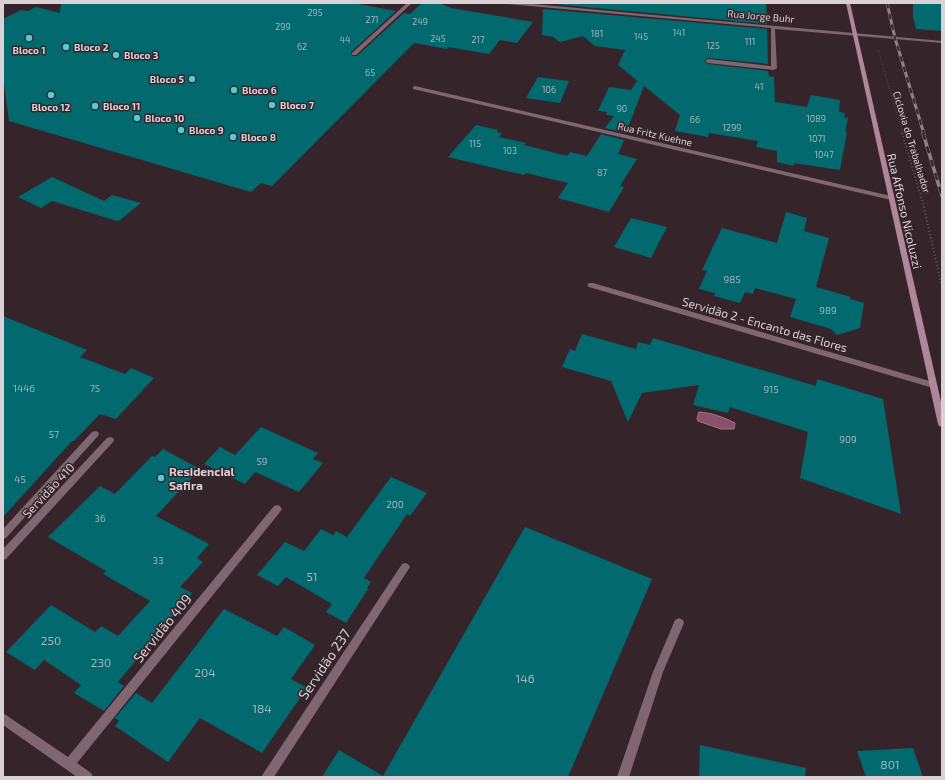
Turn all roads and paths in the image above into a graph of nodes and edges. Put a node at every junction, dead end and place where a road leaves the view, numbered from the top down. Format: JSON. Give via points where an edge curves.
{"nodes":[{"id":1,"x":410,"y":3,"type":"edge"},
{"id":2,"x":507,"y":3,"type":"edge"},
{"id":3,"x":848,"y":3,"type":"edge"},
{"id":4,"x":773,"y":27,"type":"junction"},
{"id":5,"x":855,"y":34,"type":"junction"},
{"id":6,"x":873,"y":36,"type":"junction"},
{"id":7,"x":942,"y":42,"type":"edge"},
{"id":8,"x":354,"y":54,"type":"dead end"},
{"id":9,"x":708,"y":61,"type":"dead end"},
{"id":10,"x":415,"y":88,"type":"dead end"},
{"id":11,"x":891,"y":198,"type":"junction"},
{"id":12,"x":591,"y":285,"type":"dead end"},
{"id":13,"x":942,"y":287,"type":"edge"},
{"id":14,"x":933,"y":385,"type":"junction"},
{"id":15,"x":942,"y":424,"type":"edge"},
{"id":16,"x":96,"y":434,"type":"dead end"},
{"id":17,"x":110,"y":440,"type":"dead end"},
{"id":18,"x":276,"y":509,"type":"dead end"},
{"id":19,"x":3,"y":535,"type":"edge"},
{"id":20,"x":3,"y":556,"type":"edge"},
{"id":21,"x":405,"y":567,"type":"dead end"},
{"id":22,"x":679,"y":623,"type":"dead end"},
{"id":23,"x":3,"y":718,"type":"edge"},
{"id":24,"x":69,"y":765,"type":"junction"},
{"id":25,"x":87,"y":777,"type":"edge"},
{"id":26,"x":267,"y":777,"type":"edge"},
{"id":27,"x":623,"y":777,"type":"edge"}],
"edges":[{"from":1,"to":8,"type":"street"},
{"from":2,"to":4,"type":"street","name":"Rua Jorge Buhr"},
{"from":3,"to":5,"type":"street","name":"Rua Affonso Nicoluzzi"},
{"from":4,"to":5,"type":"street","name":"Rua Jorge Buhr"},
{"from":4,"to":9,"type":"street","via":[[774,68]]},
{"from":5,"to":6,"type":"street","name":"Rua Jorge Buhr"},
{"from":5,"to":11,"type":"street","name":"Rua Affonso Nicoluzzi"},
{"from":6,"to":7,"type":"street","name":"Rua Jorge Buhr"},
{"from":6,"to":13,"type":"path","name":"Ciclovia do Trabalhador","via":[[923,202]]},
{"from":10,"to":11,"type":"street","name":"Rua Fritz Kuehne"},
{"from":11,"to":14,"type":"street","name":"Rua Affonso Nicoluzzi"},
{"from":12,"to":14,"type":"street","name":"Servidão 2 - Encanto das Flores"},
{"from":14,"to":15,"type":"street","name":"Rua Affonso Nicoluzzi"},
{"from":16,"to":19,"type":"street"},
{"from":17,"to":20,"type":"street","name":"Servidão 410"},
{"from":18,"to":24,"type":"street","name":"Servidão 409"},
{"from":21,"to":26,"type":"street","name":"Servidão 237"},
{"from":22,"to":27,"type":"street","via":[[658,672]]},
{"from":23,"to":24,"type":"street"},
{"from":24,"to":25,"type":"street"}]}
